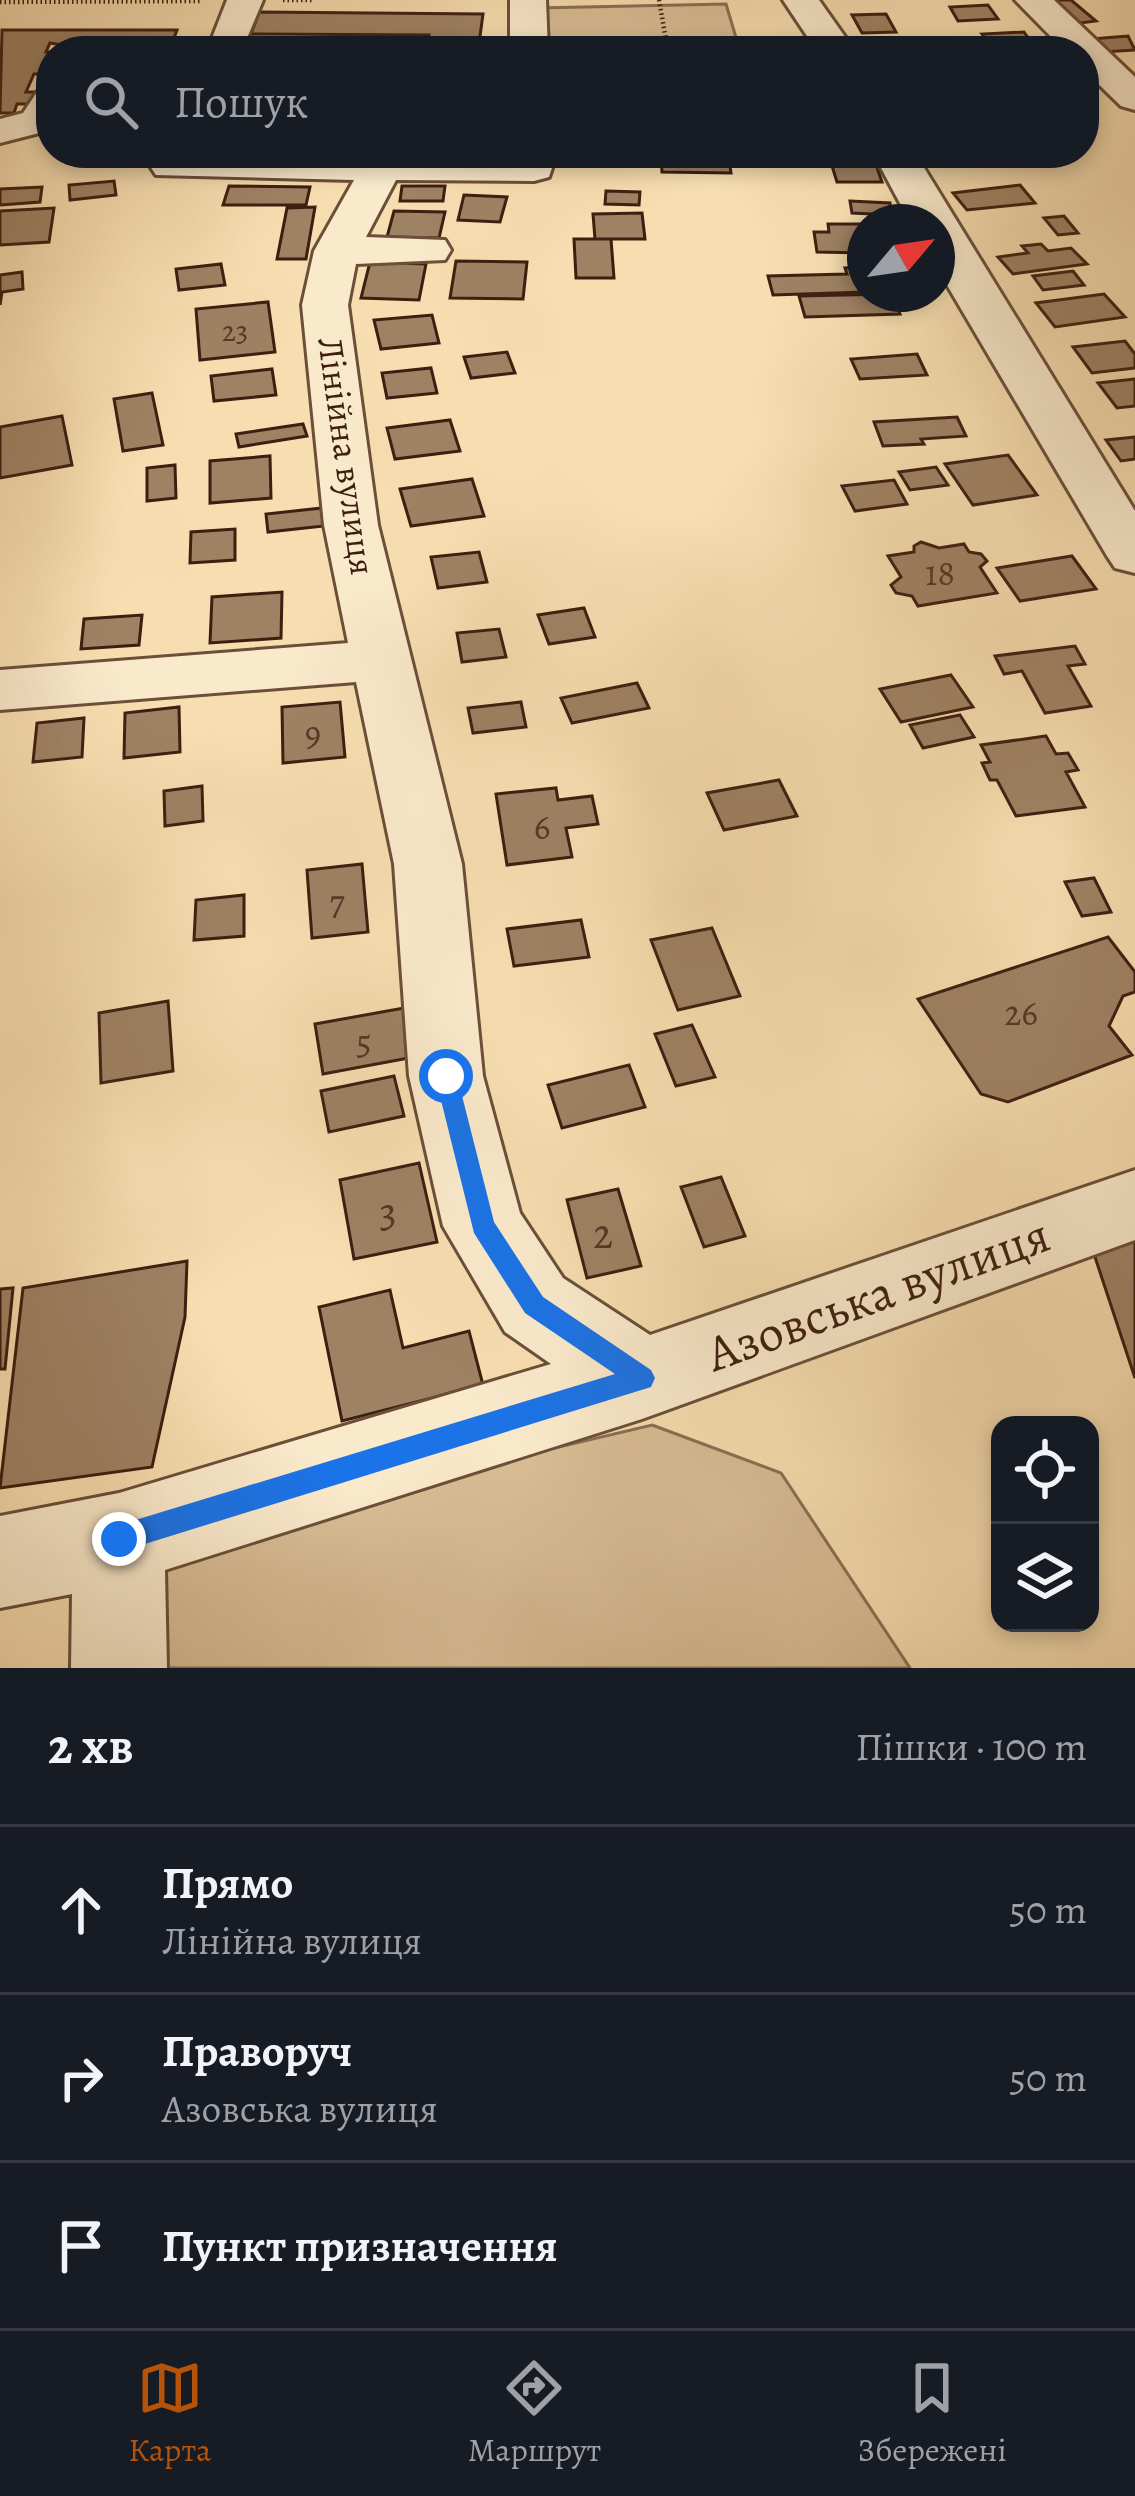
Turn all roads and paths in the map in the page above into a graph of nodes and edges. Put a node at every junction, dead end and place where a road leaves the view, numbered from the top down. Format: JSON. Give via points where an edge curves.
{"nodes":[{"id":1,"x":245,"y":0,"type":"edge"},
{"id":2,"x":313,"y":0,"type":"edge"},
{"id":3,"x":528,"y":0,"type":"edge"},
{"id":4,"x":659,"y":0,"type":"edge"},
{"id":5,"x":801,"y":0,"type":"edge"},
{"id":6,"x":1033,"y":0,"type":"edge"},
{"id":7,"x":0,"y":2,"type":"edge"},
{"id":8,"x":230,"y":36,"type":"edge"},
{"id":9,"x":529,"y":36,"type":"edge"},
{"id":10,"x":665,"y":36,"type":"edge"},
{"id":11,"x":826,"y":36,"type":"edge"},
{"id":12,"x":1074,"y":36,"type":"edge"},
{"id":13,"x":1099,"y":57,"type":"edge"},
{"id":14,"x":1125,"y":80,"type":"edge"},
{"id":15,"x":381,"y":168,"type":"edge"},
{"id":16,"x":902,"y":168,"type":"edge"},
{"id":17,"x":922,"y":204,"type":"edge"},
{"id":18,"x":428,"y":250,"type":"dead end"},
{"id":19,"x":336,"y":251,"type":"junction"},
{"id":20,"x":955,"y":261,"type":"edge"},
{"id":21,"x":1135,"y":463,"type":"edge"},
{"id":22,"x":1081,"y":469,"type":"junction"},
{"id":23,"x":1135,"y":556,"type":"edge"},
{"id":24,"x":382,"y":660,"type":"junction"},
{"id":25,"x":0,"y":690,"type":"edge"},
{"id":26,"x":1135,"y":1205,"type":"edge"},
{"id":27,"x":642,"y":1378,"type":"junction"},
{"id":28,"x":119,"y":1539,"type":"junction"},
{"id":29,"x":0,"y":1562,"type":"edge"},
{"id":30,"x":119,"y":1668,"type":"edge"}],
"edges":[{"from":1,"to":2,"type":"path"},
{"from":1,"to":7,"type":"path"},
{"from":1,"to":8,"type":"street"},
{"from":3,"to":9,"type":"street"},
{"from":4,"to":10,"type":"path"},
{"from":5,"to":11,"type":"street"},
{"from":6,"to":12,"type":"street"},
{"from":13,"to":14,"type":"street"},
{"from":15,"to":19,"type":"street","name":"Лінійна вулиця"},
{"from":16,"to":17,"type":"street"},
{"from":18,"to":19,"type":"street"},
{"from":19,"to":24,"type":"street","name":"Лінійна вулиця","via":[[325,305],[351,524]]},
{"from":20,"to":22,"type":"street"},
{"from":21,"to":22,"type":"street"},
{"from":22,"to":23,"type":"street"},
{"from":24,"to":25,"type":"street"},
{"from":24,"to":27,"type":"street","name":"Лінійна вулиця","via":[[428,864],[446,1076],[483,1226],[534,1305]]},
{"from":26,"to":27,"type":"street","name":"Азовська вулиця"},
{"from":27,"to":28,"type":"street","name":"Азовська вулиця"},
{"from":28,"to":29,"type":"street","name":"Азовська вулиця"},
{"from":28,"to":30,"type":"street"}]}
